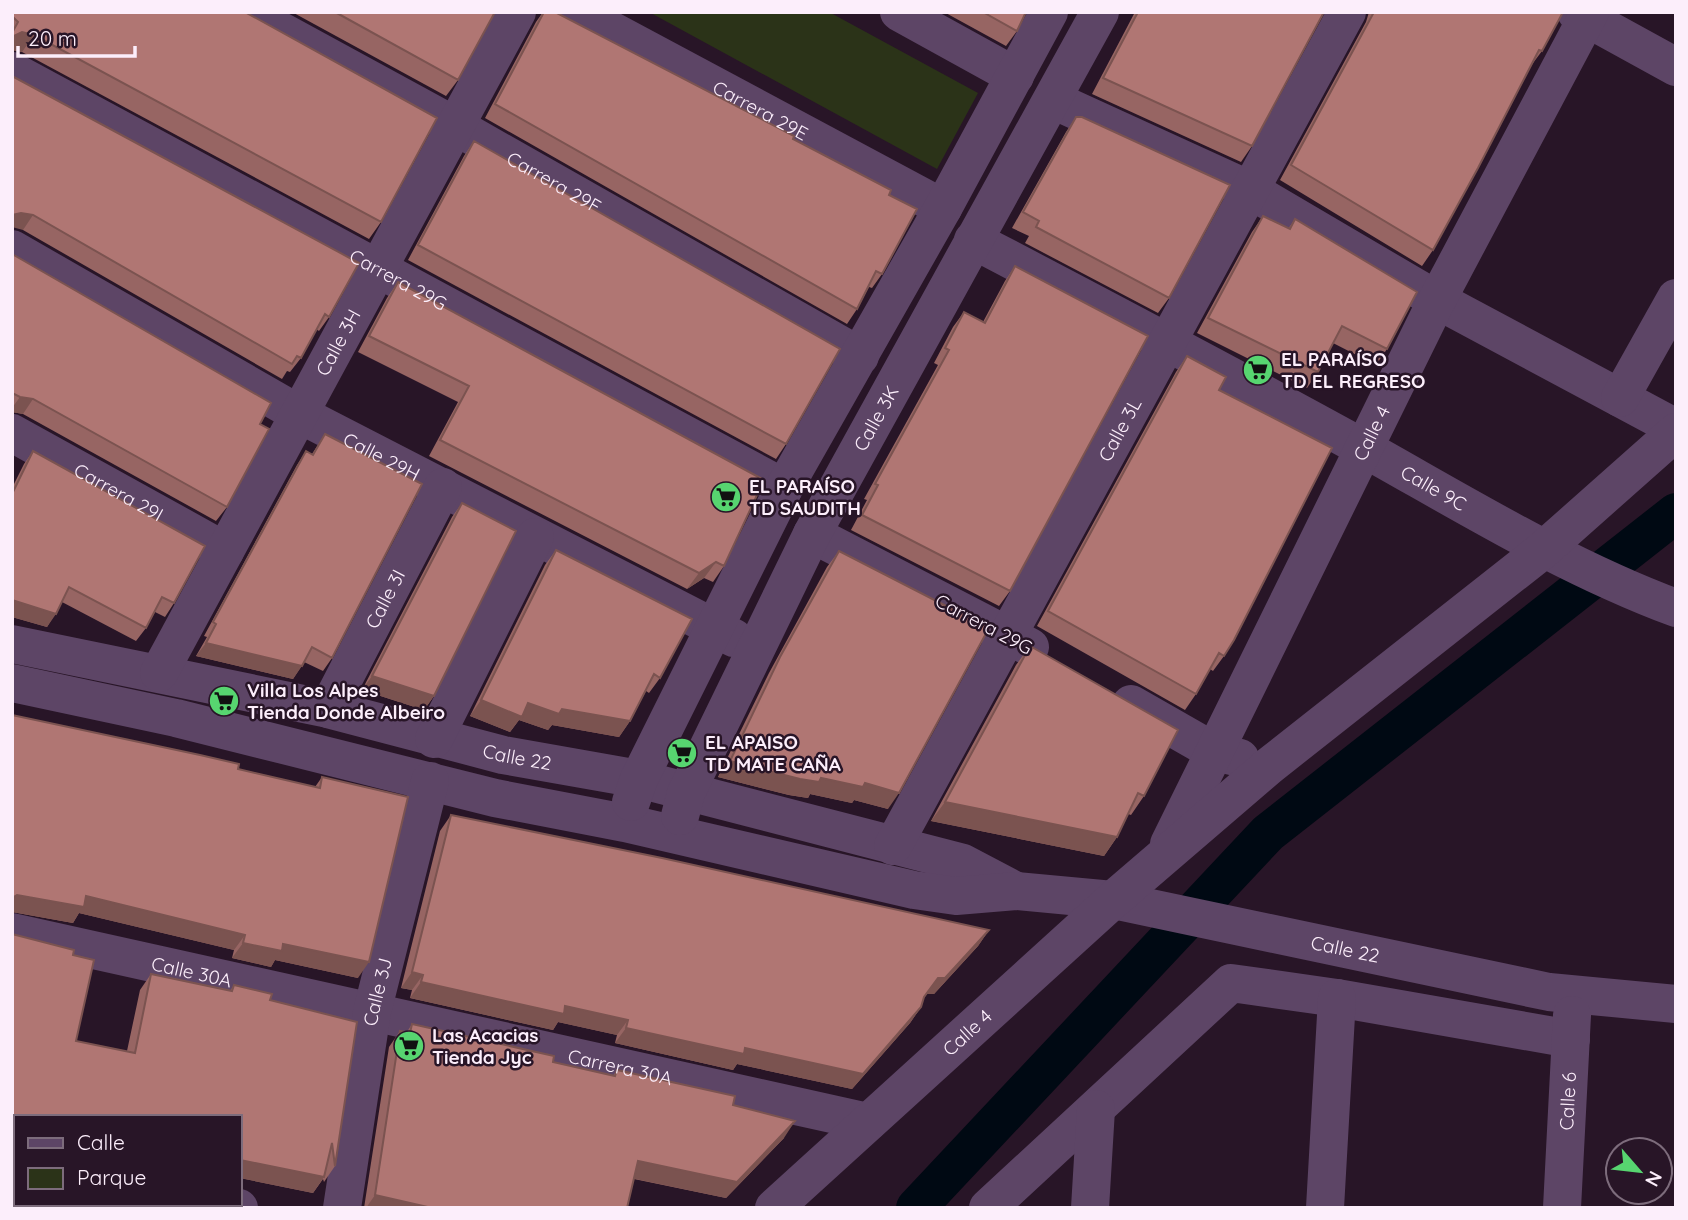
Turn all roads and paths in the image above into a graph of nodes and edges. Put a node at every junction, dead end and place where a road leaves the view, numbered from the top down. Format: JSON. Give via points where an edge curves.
{"nodes":[{"id":1,"x":246,"y":12,"type":"edge"},
{"id":2,"x":517,"y":12,"type":"edge"},
{"id":3,"x":577,"y":12,"type":"edge"},
{"id":4,"x":899,"y":12,"type":"edge"},
{"id":5,"x":1049,"y":12,"type":"edge"},
{"id":6,"x":1100,"y":12,"type":"edge"},
{"id":7,"x":1347,"y":12,"type":"edge"},
{"id":8,"x":1584,"y":14,"type":"edge"},
{"id":9,"x":1676,"y":67,"type":"edge"},
{"id":10,"x":12,"y":71,"type":"edge"},
{"id":11,"x":1015,"y":76,"type":"junction"},
{"id":12,"x":1053,"y":100,"type":"junction"},
{"id":13,"x":456,"y":127,"type":"junction"},
{"id":14,"x":1250,"y":190,"type":"junction"},
{"id":15,"x":943,"y":208,"type":"junction"},
{"id":16,"x":973,"y":240,"type":"junction"},
{"id":17,"x":12,"y":249,"type":"edge"},
{"id":18,"x":377,"y":270,"type":"junction"},
{"id":19,"x":1676,"y":298,"type":"edge"},
{"id":20,"x":1437,"y":300,"type":"junction"},
{"id":21,"x":1168,"y":342,"type":"junction"},
{"id":22,"x":860,"y":356,"type":"junction"},
{"id":23,"x":1620,"y":398,"type":"junction"},
{"id":24,"x":299,"y":414,"type":"junction"},
{"id":25,"x":1676,"y":430,"type":"edge"},
{"id":26,"x":15,"y":442,"type":"edge"},
{"id":27,"x":1366,"y":450,"type":"junction"},
{"id":28,"x":443,"y":487,"type":"junction"},
{"id":29,"x":784,"y":488,"type":"junction"},
{"id":30,"x":812,"y":534,"type":"junction"},
{"id":31,"x":536,"y":537,"type":"junction"},
{"id":32,"x":225,"y":551,"type":"junction"},
{"id":33,"x":1555,"y":556,"type":"junction"},
{"id":34,"x":1676,"y":608,"type":"edge"},
{"id":35,"x":713,"y":626,"type":"junction"},
{"id":36,"x":1008,"y":635,"type":"junction"},
{"id":37,"x":12,"y":644,"type":"edge"},
{"id":38,"x":757,"y":651,"type":"junction"},
{"id":39,"x":1057,"y":662,"type":"edge"},
{"id":40,"x":159,"y":673,"type":"junction"},
{"id":41,"x":12,"y":682,"type":"edge"},
{"id":42,"x":1106,"y":690,"type":"edge"},
{"id":43,"x":328,"y":709,"type":"junction"},
{"id":44,"x":434,"y":739,"type":"junction"},
{"id":45,"x":1215,"y":752,"type":"junction"},
{"id":46,"x":1269,"y":766,"type":"junction"},
{"id":47,"x":639,"y":779,"type":"junction"},
{"id":48,"x":430,"y":781,"type":"junction"},
{"id":49,"x":687,"y":793,"type":"junction"},
{"id":50,"x":625,"y":823,"type":"junction"},
{"id":51,"x":676,"y":835,"type":"junction"},
{"id":52,"x":893,"y":846,"type":"junction"},
{"id":53,"x":1162,"y":859,"type":"junction"},
{"id":54,"x":1016,"y":891,"type":"junction"},
{"id":55,"x":1113,"y":900,"type":"junction"},
{"id":56,"x":12,"y":932,"type":"edge"},
{"id":57,"x":1573,"y":995,"type":"junction"},
{"id":58,"x":1337,"y":998,"type":"junction"},
{"id":59,"x":1676,"y":1004,"type":"edge"},
{"id":60,"x":372,"y":1012,"type":"junction"},
{"id":61,"x":1571,"y":1039,"type":"junction"},
{"id":62,"x":1096,"y":1109,"type":"junction"},
{"id":63,"x":867,"y":1122,"type":"junction"},
{"id":64,"x":342,"y":1208,"type":"edge"},
{"id":65,"x":774,"y":1208,"type":"edge"},
{"id":66,"x":988,"y":1208,"type":"edge"},
{"id":67,"x":1090,"y":1208,"type":"edge"},
{"id":68,"x":1325,"y":1208,"type":"edge"},
{"id":69,"x":1562,"y":1208,"type":"edge"}],
"edges":[{"from":1,"to":13,"type":"street","name":"Carrera 29F"},
{"from":2,"to":13,"type":"street","name":"Calle 3H"},
{"from":3,"to":15,"type":"street","name":"Carrera 29E"},
{"from":4,"to":11,"type":"street"},
{"from":5,"to":11,"type":"street"},
{"from":6,"to":12,"type":"street","name":"Calle 3K"},
{"from":7,"to":14,"type":"street","name":"Calle 3L"},
{"from":8,"to":9,"type":"street"},
{"from":8,"to":20,"type":"street","name":"Calle 4"},
{"from":10,"to":18,"type":"street","name":"Carrera 29G"},
{"from":11,"to":15,"type":"street"},
{"from":12,"to":14,"type":"street"},
{"from":12,"to":16,"type":"street","name":"Calle 3K"},
{"from":13,"to":18,"type":"street","name":"Calle 3H"},
{"from":13,"to":22,"type":"street","name":"Carrera 29F"},
{"from":14,"to":20,"type":"street"},
{"from":14,"to":21,"type":"street","name":"Calle 3L"},
{"from":15,"to":22,"type":"street"},
{"from":16,"to":21,"type":"street","name":"Calle 9C"},
{"from":16,"to":30,"type":"street","name":"Calle 3K"},
{"from":17,"to":24,"type":"street","name":"Calle 29H"},
{"from":18,"to":24,"type":"street","name":"Calle 3H"},
{"from":18,"to":29,"type":"street","name":"Carrera 29G"},
{"from":19,"to":23,"type":"street"},
{"from":20,"to":23,"type":"street"},
{"from":20,"to":27,"type":"street","name":"Calle 4"},
{"from":21,"to":27,"type":"street","name":"Calle 9C"},
{"from":21,"to":36,"type":"street","name":"Calle 3L"},
{"from":22,"to":29,"type":"street"},
{"from":23,"to":25,"type":"street"},
{"from":24,"to":28,"type":"street","name":"Calle 29H"},
{"from":24,"to":32,"type":"street","name":"Calle 3H"},
{"from":25,"to":33,"type":"street","name":"Calle 4"},
{"from":26,"to":32,"type":"street","name":"Carrera 29I"},
{"from":27,"to":33,"type":"street","name":"Calle 9C"},
{"from":27,"to":45,"type":"street","name":"Calle 4"},
{"from":28,"to":31,"type":"street","name":"Calle 29H"},
{"from":28,"to":43,"type":"street","name":"Calle 3I"},
{"from":29,"to":35,"type":"street"},
{"from":30,"to":36,"type":"street","name":"Carrera 29G"},
{"from":30,"to":38,"type":"street","name":"Calle 3K"},
{"from":31,"to":35,"type":"street","name":"Calle 29H"},
{"from":31,"to":44,"type":"street"},
{"from":32,"to":40,"type":"street","name":"Calle 3H"},
{"from":33,"to":34,"type":"street","name":"Calle 9C"},
{"from":33,"to":46,"type":"street","name":"Calle 4"},
{"from":35,"to":38,"type":"street","name":"Calle 29H"},
{"from":35,"to":47,"type":"street"},
{"from":36,"to":39,"type":"street","name":"Carrera 29G"},
{"from":36,"to":52,"type":"street","name":"Calle 3L"},
{"from":37,"to":40,"type":"street","name":"Calle 22"},
{"from":38,"to":49,"type":"street","name":"Calle 3K"},
{"from":40,"to":43,"type":"street","name":"Calle 22"},
{"from":41,"to":48,"type":"street","name":"Calle 22"},
{"from":42,"to":45,"type":"street"},
{"from":43,"to":44,"type":"street","name":"Calle 22"},
{"from":44,"to":47,"type":"street","name":"Calle 22"},
{"from":45,"to":46,"type":"street"},
{"from":45,"to":53,"type":"street","name":"Calle 4"},
{"from":46,"to":53,"type":"street","name":"Calle 4"},
{"from":47,"to":49,"type":"street","name":"Calle 22"},
{"from":47,"to":50,"type":"street"},
{"from":48,"to":50,"type":"street","name":"Calle 22"},
{"from":48,"to":60,"type":"street","name":"Calle 3J"},
{"from":49,"to":51,"type":"street","name":"Calle 3K"},
{"from":49,"to":52,"type":"street","name":"Calle 22"},
{"from":50,"to":51,"type":"street","name":"Calle 22"},
{"from":51,"to":54,"type":"street","name":"Calle 22","via":[[914,890],[956,896]]},
{"from":52,"to":54,"type":"street","name":"Calle 22","via":[[963,863]]},
{"from":53,"to":55,"type":"street","name":"Calle 4"},
{"from":54,"to":55,"type":"street","name":"Calle 22"},
{"from":55,"to":57,"type":"street","name":"Calle 22"},
{"from":55,"to":63,"type":"street","name":"Calle 4"},
{"from":56,"to":60,"type":"street","name":"Calle 30A"},
{"from":57,"to":59,"type":"street","name":"Calle 22"},
{"from":57,"to":61,"type":"street","name":"Calle 6"},
{"from":58,"to":61,"type":"street"},
{"from":58,"to":62,"type":"street","via":[[1231,983]]},
{"from":58,"to":68,"type":"street"},
{"from":60,"to":63,"type":"street","name":"Carrera 30A"},
{"from":60,"to":64,"type":"street","name":"Calle 3J"},
{"from":61,"to":69,"type":"street","name":"Calle 6"},
{"from":62,"to":66,"type":"street"},
{"from":62,"to":67,"type":"street"},
{"from":63,"to":65,"type":"street","name":"Calle 4"}]}
